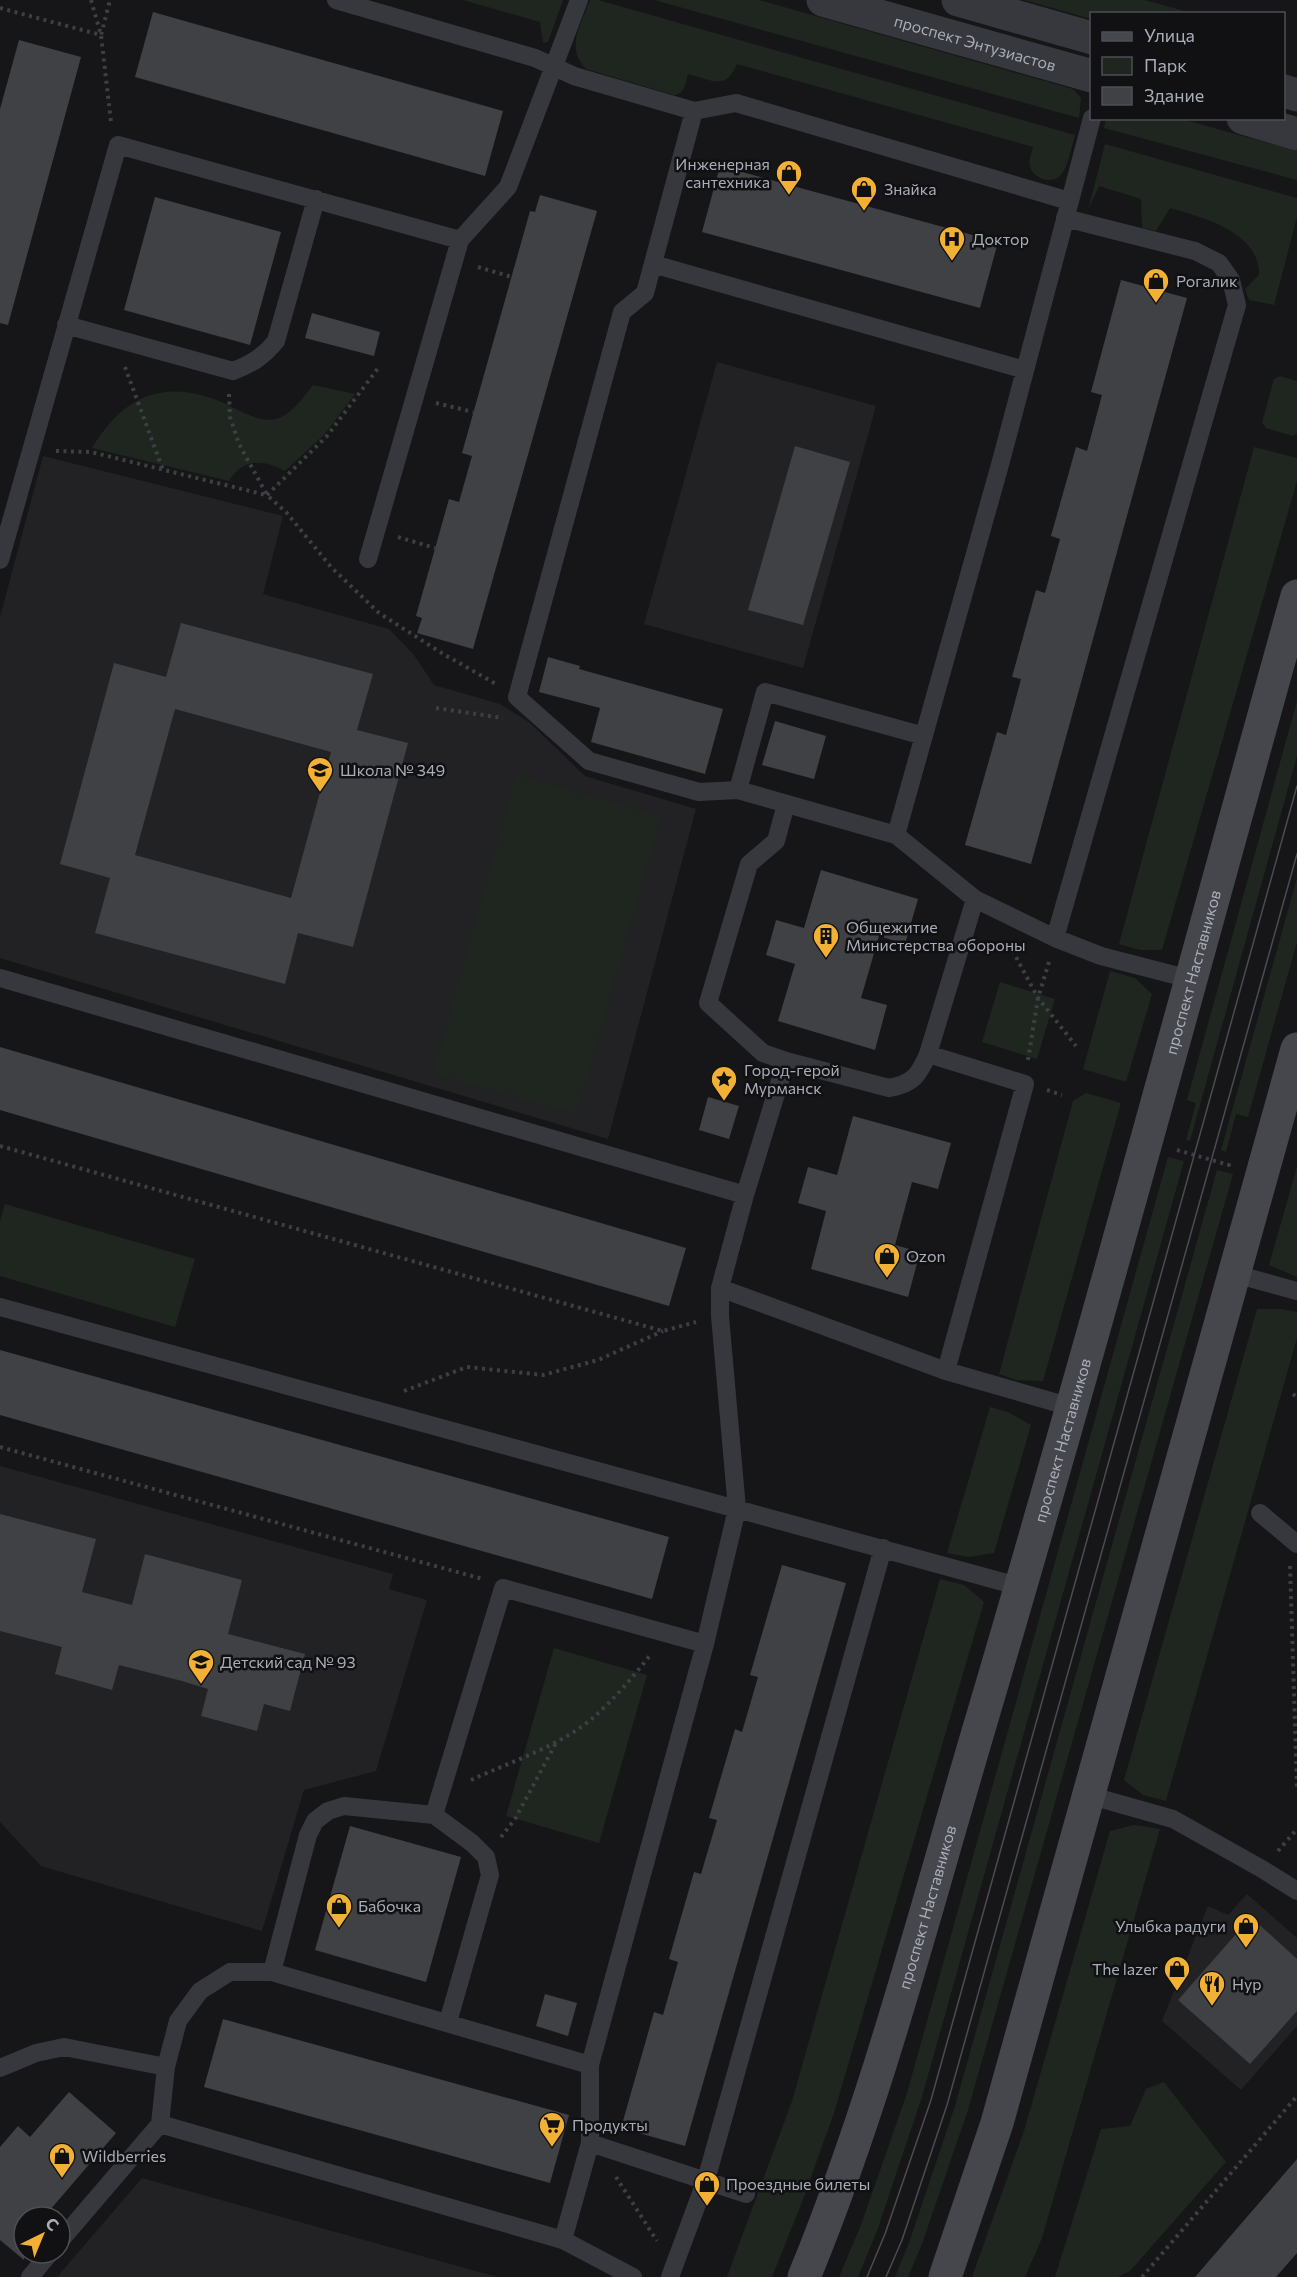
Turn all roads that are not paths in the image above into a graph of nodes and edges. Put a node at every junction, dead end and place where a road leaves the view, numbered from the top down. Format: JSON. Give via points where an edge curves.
{"nodes":[{"id":1,"x":336,"y":0,"type":"edge"},
{"id":2,"x":579,"y":0,"type":"edge"},
{"id":3,"x":823,"y":0,"type":"edge"},
{"id":4,"x":958,"y":0,"type":"edge"},
{"id":5,"x":1090,"y":37,"type":"edge"},
{"id":6,"x":554,"y":67,"type":"junction"},
{"id":7,"x":1090,"y":75,"type":"edge"},
{"id":8,"x":694,"y":111,"type":"junction"},
{"id":9,"x":1091,"y":120,"type":"edge"},
{"id":10,"x":1250,"y":120,"type":"edge"},
{"id":11,"x":1297,"y":134,"type":"edge"},
{"id":12,"x":316,"y":199,"type":"junction"},
{"id":13,"x":1067,"y":210,"type":"junction"},
{"id":14,"x":459,"y":240,"type":"junction"},
{"id":15,"x":653,"y":264,"type":"junction"},
{"id":16,"x":66,"y":325,"type":"junction"},
{"id":17,"x":1025,"y":370,"type":"junction"},
{"id":18,"x":369,"y":559,"type":"dead end"},
{"id":19,"x":0,"y":560,"type":"edge"},
{"id":20,"x":1297,"y":596,"type":"edge"},
{"id":21,"x":924,"y":736,"type":"junction"},
{"id":22,"x":738,"y":790,"type":"junction"},
{"id":23,"x":786,"y":804,"type":"junction"},
{"id":24,"x":896,"y":835,"type":"junction"},
{"id":25,"x":975,"y":899,"type":"junction"},
{"id":26,"x":1055,"y":938,"type":"junction"},
{"id":27,"x":0,"y":978,"type":"edge"},
{"id":28,"x":1190,"y":979,"type":"junction"},
{"id":29,"x":1297,"y":1049,"type":"edge"},
{"id":30,"x":928,"y":1054,"type":"junction"},
{"id":31,"x":786,"y":1061,"type":"junction"},
{"id":32,"x":745,"y":1196,"type":"junction"},
{"id":33,"x":1235,"y":1274,"type":"junction"},
{"id":34,"x":720,"y":1288,"type":"junction"},
{"id":35,"x":1297,"y":1291,"type":"edge"},
{"id":36,"x":0,"y":1307,"type":"edge"},
{"id":37,"x":946,"y":1371,"type":"junction"},
{"id":38,"x":1071,"y":1407,"type":"junction"},
{"id":39,"x":737,"y":1509,"type":"junction"},
{"id":40,"x":1260,"y":1512,"type":"dead end"},
{"id":41,"x":1293,"y":1541,"type":"edge"},
{"id":42,"x":883,"y":1548,"type":"junction"},
{"id":43,"x":1021,"y":1587,"type":"junction"},
{"id":44,"x":705,"y":1644,"type":"junction"},
{"id":45,"x":1088,"y":1795,"type":"junction"},
{"id":46,"x":434,"y":1815,"type":"junction"},
{"id":47,"x":1297,"y":1891,"type":"edge"},
{"id":48,"x":272,"y":1972,"type":"junction"},
{"id":49,"x":448,"y":2022,"type":"junction"},
{"id":50,"x":590,"y":2065,"type":"junction"},
{"id":51,"x":166,"y":2067,"type":"junction"},
{"id":52,"x":0,"y":2068,"type":"edge"},
{"id":53,"x":160,"y":2124,"type":"junction"},
{"id":54,"x":590,"y":2143,"type":"junction"},
{"id":55,"x":706,"y":2180,"type":"junction"},
{"id":56,"x":746,"y":2194,"type":"dead end"},
{"id":57,"x":72,"y":2227,"type":"edge"},
{"id":58,"x":563,"y":2240,"type":"junction"},
{"id":59,"x":40,"y":2265,"type":"edge"},
{"id":60,"x":671,"y":2272,"type":"edge"},
{"id":61,"x":30,"y":2277,"type":"edge"},
{"id":62,"x":633,"y":2277,"type":"edge"},
{"id":63,"x":804,"y":2277,"type":"edge"},
{"id":64,"x":945,"y":2277,"type":"edge"}],
"edges":[{"from":1,"to":6,"type":"lane","via":[[535,58]]},
{"from":2,"to":6,"type":"lane"},
{"from":3,"to":7,"type":"street","name":"проспект Энтузиастов"},
{"from":4,"to":5,"type":"street"},
{"from":6,"to":8,"type":"lane"},
{"from":6,"to":14,"type":"lane","via":[[508,187]]},
{"from":8,"to":13,"type":"lane","via":[[736,103]]},
{"from":8,"to":15,"type":"lane"},
{"from":9,"to":13,"type":"lane"},
{"from":10,"to":11,"type":"street"},
{"from":12,"to":14,"type":"lane"},
{"from":12,"to":16,"type":"lane","via":[[276,341],[265,355],[249,365],[233,371]]},
{"from":12,"to":16,"type":"lane","via":[[118,145]]},
{"from":13,"to":17,"type":"lane"},
{"from":13,"to":26,"type":"lane","via":[[1195,251],[1219,263],[1231,280],[1237,305]]},
{"from":14,"to":18,"type":"lane"},
{"from":15,"to":17,"type":"lane"},
{"from":15,"to":22,"type":"lane","via":[[645,293],[622,312],[517,697],[589,761],[699,792]]},
{"from":16,"to":19,"type":"lane"},
{"from":17,"to":21,"type":"lane"},
{"from":20,"to":28,"type":"main road","name":"проспект Наставников"},
{"from":21,"to":22,"type":"lane","via":[[765,692]]},
{"from":21,"to":24,"type":"lane"},
{"from":22,"to":23,"type":"lane"},
{"from":23,"to":24,"type":"lane"},
{"from":23,"to":31,"type":"lane","via":[[776,841],[749,864],[708,1003],[763,1053]]},
{"from":24,"to":25,"type":"lane"},
{"from":25,"to":26,"type":"lane"},
{"from":25,"to":30,"type":"lane"},
{"from":26,"to":28,"type":"lane","via":[[1101,956]]},
{"from":27,"to":32,"type":"lane"},
{"from":28,"to":38,"type":"main road","name":"проспект Наставников"},
{"from":29,"to":33,"type":"main road"},
{"from":30,"to":31,"type":"lane","via":[[920,1072],[905,1085],[889,1088]]},
{"from":30,"to":37,"type":"lane","via":[[1025,1084]]},
{"from":31,"to":32,"type":"lane"},
{"from":32,"to":34,"type":"lane"},
{"from":33,"to":35,"type":"lane"},
{"from":33,"to":45,"type":"main road"},
{"from":34,"to":37,"type":"lane"},
{"from":34,"to":39,"type":"lane"},
{"from":36,"to":39,"type":"lane"},
{"from":37,"to":38,"type":"lane"},
{"from":38,"to":43,"type":"main road","name":"проспект Наставников"},
{"from":39,"to":42,"type":"lane"},
{"from":39,"to":44,"type":"lane"},
{"from":40,"to":41,"type":"lane"},
{"from":42,"to":43,"type":"lane"},
{"from":42,"to":55,"type":"lane"},
{"from":43,"to":63,"type":"main road","name":"проспект Наставников","via":[[875,2082],[830,2215]]},
{"from":44,"to":46,"type":"lane","via":[[503,1588]]},
{"from":44,"to":50,"type":"lane"},
{"from":45,"to":47,"type":"lane","via":[[1173,1819]]},
{"from":45,"to":64,"type":"main road","via":[[997,2123]]},
{"from":46,"to":48,"type":"lane","via":[[344,1806],[315,1821]]},
{"from":46,"to":49,"type":"lane","via":[[486,1857],[489,1875]]},
{"from":48,"to":49,"type":"lane"},
{"from":48,"to":51,"type":"lane","via":[[230,1972],[200,1991],[178,2021]]},
{"from":49,"to":50,"type":"lane"},
{"from":50,"to":54,"type":"lane"},
{"from":51,"to":52,"type":"lane","via":[[64,2047],[36,2053]]},
{"from":51,"to":53,"type":"lane"},
{"from":53,"to":57,"type":"lane"},
{"from":53,"to":58,"type":"lane"},
{"from":54,"to":55,"type":"lane"},
{"from":54,"to":58,"type":"lane"},
{"from":55,"to":56,"type":"lane"},
{"from":55,"to":60,"type":"lane"},
{"from":58,"to":62,"type":"lane"},
{"from":59,"to":61,"type":"lane"}]}
